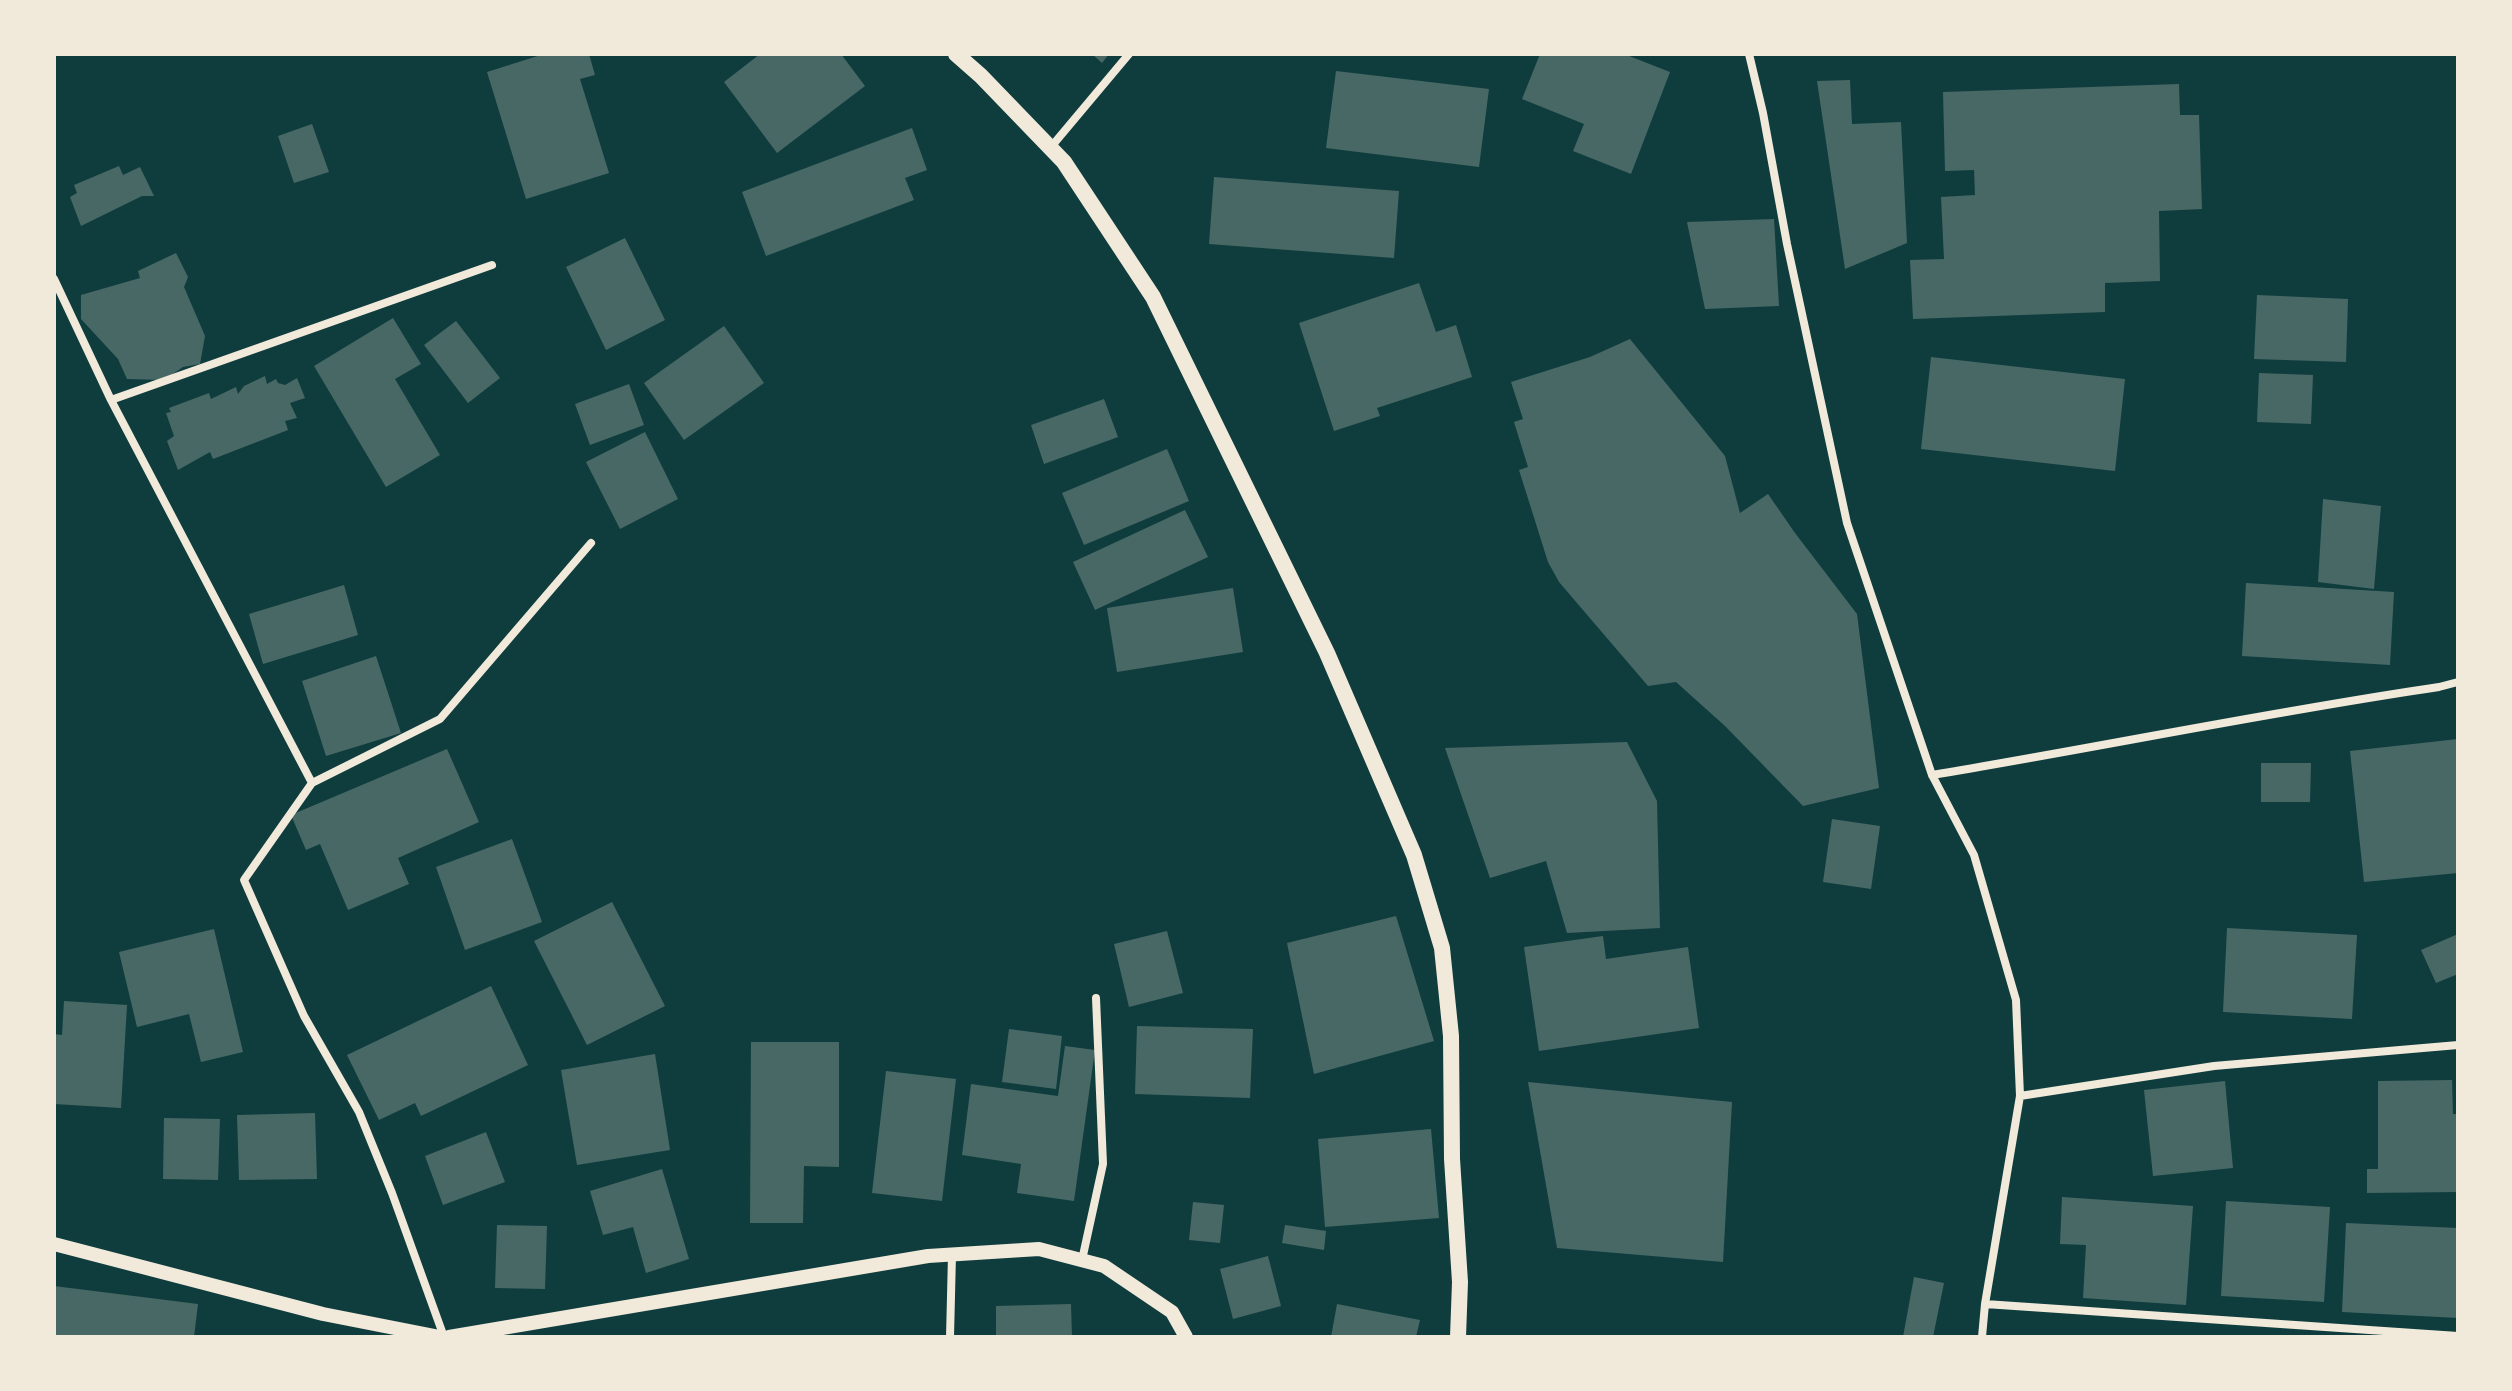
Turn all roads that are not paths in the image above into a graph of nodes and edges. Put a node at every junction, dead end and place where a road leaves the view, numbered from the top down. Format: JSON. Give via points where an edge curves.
{"nodes":[{"id":1,"x":956,"y":54,"type":"edge"},
{"id":2,"x":1129,"y":54,"type":"edge"},
{"id":3,"x":1749,"y":54,"type":"edge"},
{"id":4,"x":1050,"y":148,"type":"junction"},
{"id":5,"x":492,"y":265,"type":"dead end"},
{"id":6,"x":54,"y":279,"type":"edge"},
{"id":7,"x":111,"y":400,"type":"junction"},
{"id":8,"x":591,"y":543,"type":"dead end"},
{"id":9,"x":2458,"y":682,"type":"edge"},
{"id":10,"x":1932,"y":775,"type":"junction"},
{"id":11,"x":312,"y":783,"type":"junction"},
{"id":12,"x":1096,"y":998,"type":"dead end"},
{"id":13,"x":2458,"y":1045,"type":"edge"},
{"id":14,"x":2020,"y":1096,"type":"junction"},
{"id":15,"x":54,"y":1244,"type":"edge"},
{"id":16,"x":952,"y":1255,"type":"junction"},
{"id":17,"x":1082,"y":1260,"type":"junction"},
{"id":18,"x":1985,"y":1304,"type":"junction"},
{"id":19,"x":2458,"y":1336,"type":"edge"},
{"id":20,"x":444,"y":1337,"type":"edge"},
{"id":21,"x":950,"y":1337,"type":"edge"},
{"id":22,"x":1186,"y":1337,"type":"edge"},
{"id":23,"x":1458,"y":1337,"type":"edge"},
{"id":24,"x":1982,"y":1337,"type":"edge"}],
"edges":[{"from":1,"to":4,"type":"main road"},
{"from":2,"to":4,"type":"street"},
{"from":3,"to":10,"type":"street","via":[[1847,523]]},
{"from":4,"to":23,"type":"main road","via":[[1153,297],[1327,653],[1414,855],[1442,948],[1451,1036]]},
{"from":5,"to":7,"type":"street"},
{"from":6,"to":7,"type":"street"},
{"from":7,"to":11,"type":"street"},
{"from":8,"to":11,"type":"street","via":[[440,719]]},
{"from":9,"to":10,"type":"street"},
{"from":10,"to":14,"type":"street","via":[[1974,855],[2016,1000]]},
{"from":11,"to":20,"type":"street","via":[[244,880],[304,1016],[359,1112]]},
{"from":12,"to":17,"type":"street","via":[[1103,1164]]},
{"from":13,"to":14,"type":"street","via":[[2214,1066]]},
{"from":14,"to":18,"type":"street"},
{"from":15,"to":20,"type":"street","via":[[323,1314]]},
{"from":16,"to":17,"type":"street","via":[[1039,1249]]},
{"from":16,"to":20,"type":"street"},
{"from":16,"to":21,"type":"street"},
{"from":17,"to":22,"type":"street","via":[[1104,1266],[1172,1312]]},
{"from":18,"to":19,"type":"street"},
{"from":18,"to":24,"type":"street"}]}
